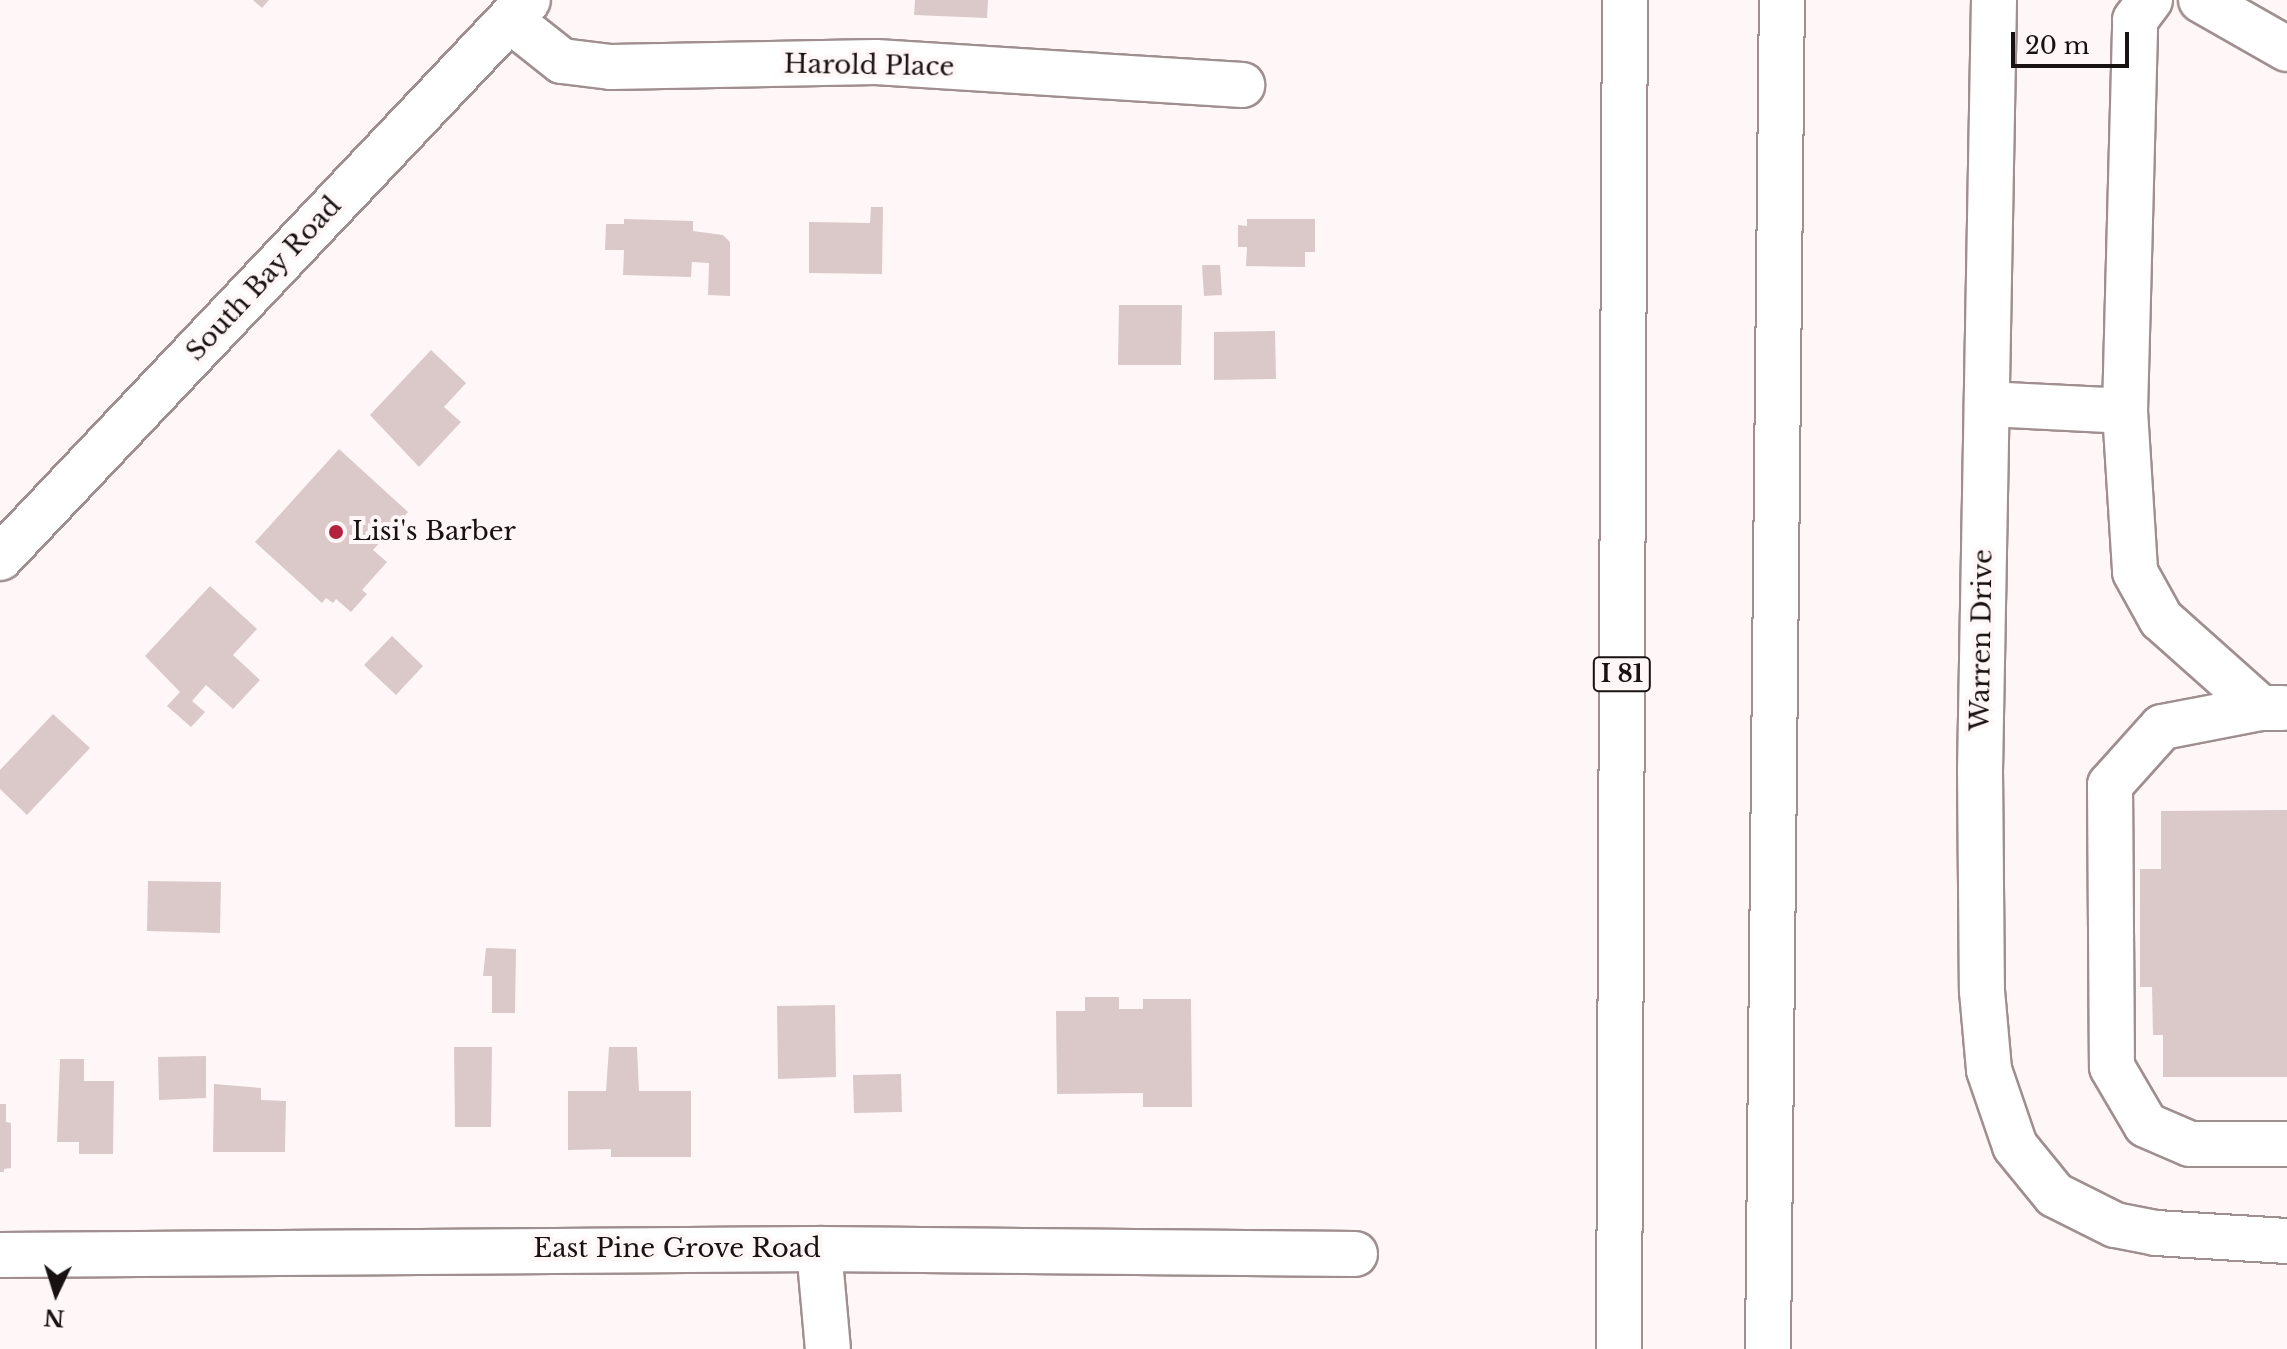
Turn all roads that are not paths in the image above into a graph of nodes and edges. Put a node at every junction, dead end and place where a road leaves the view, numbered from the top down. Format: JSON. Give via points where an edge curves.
{"nodes":[{"id":1,"x":1625,"y":0,"type":"edge"},
{"id":2,"x":1780,"y":0,"type":"edge"},
{"id":3,"x":1994,"y":0,"type":"edge"},
{"id":4,"x":2150,"y":0,"type":"edge"},
{"id":5,"x":2201,"y":0,"type":"edge"},
{"id":6,"x":519,"y":10,"type":"edge"},
{"id":7,"x":2287,"y":49,"type":"edge"},
{"id":8,"x":1242,"y":85,"type":"dead end"},
{"id":9,"x":1987,"y":404,"type":"junction"},
{"id":10,"x":2125,"y":411,"type":"junction"},
{"id":11,"x":0,"y":558,"type":"edge"},
{"id":12,"x":2274,"y":708,"type":"edge"},
{"id":13,"x":2287,"y":1144,"type":"edge"},
{"id":14,"x":2287,"y":1241,"type":"edge"},
{"id":15,"x":819,"y":1249,"type":"junction"},
{"id":16,"x":1355,"y":1254,"type":"dead end"},
{"id":17,"x":0,"y":1255,"type":"edge"},
{"id":18,"x":828,"y":1349,"type":"edge"},
{"id":19,"x":1619,"y":1349,"type":"edge"},
{"id":20,"x":1768,"y":1349,"type":"edge"}],
"edges":[{"from":1,"to":19,"type":"main road","number":"I 81"},
{"from":2,"to":20,"type":"main road"},
{"from":3,"to":9,"type":"main road","name":"Warren Drive"},
{"from":4,"to":10,"type":"main road","via":[[2135,20]]},
{"from":5,"to":7,"type":"main road"},
{"from":6,"to":8,"type":"main road","name":"Harold Place","via":[[562,61],[611,67],[876,62]]},
{"from":6,"to":11,"type":"main road","name":"South Bay Road"},
{"from":9,"to":10,"type":"main road"},
{"from":9,"to":14,"type":"main road","name":"Warren Drive","via":[[1982,991],[1989,1070],[2015,1146],[2055,1195],[2115,1225],[2156,1233]]},
{"from":10,"to":12,"type":"main road","via":[[2135,572],[2161,619]]},
{"from":12,"to":13,"type":"main road","via":[[2162,727],[2110,785],[2112,1067],[2146,1125],[2190,1144]]},
{"from":15,"to":16,"type":"main road","name":"East Pine Grove Road"},
{"from":15,"to":17,"type":"main road","name":"East Pine Grove Road"},
{"from":15,"to":18,"type":"main road"}]}
